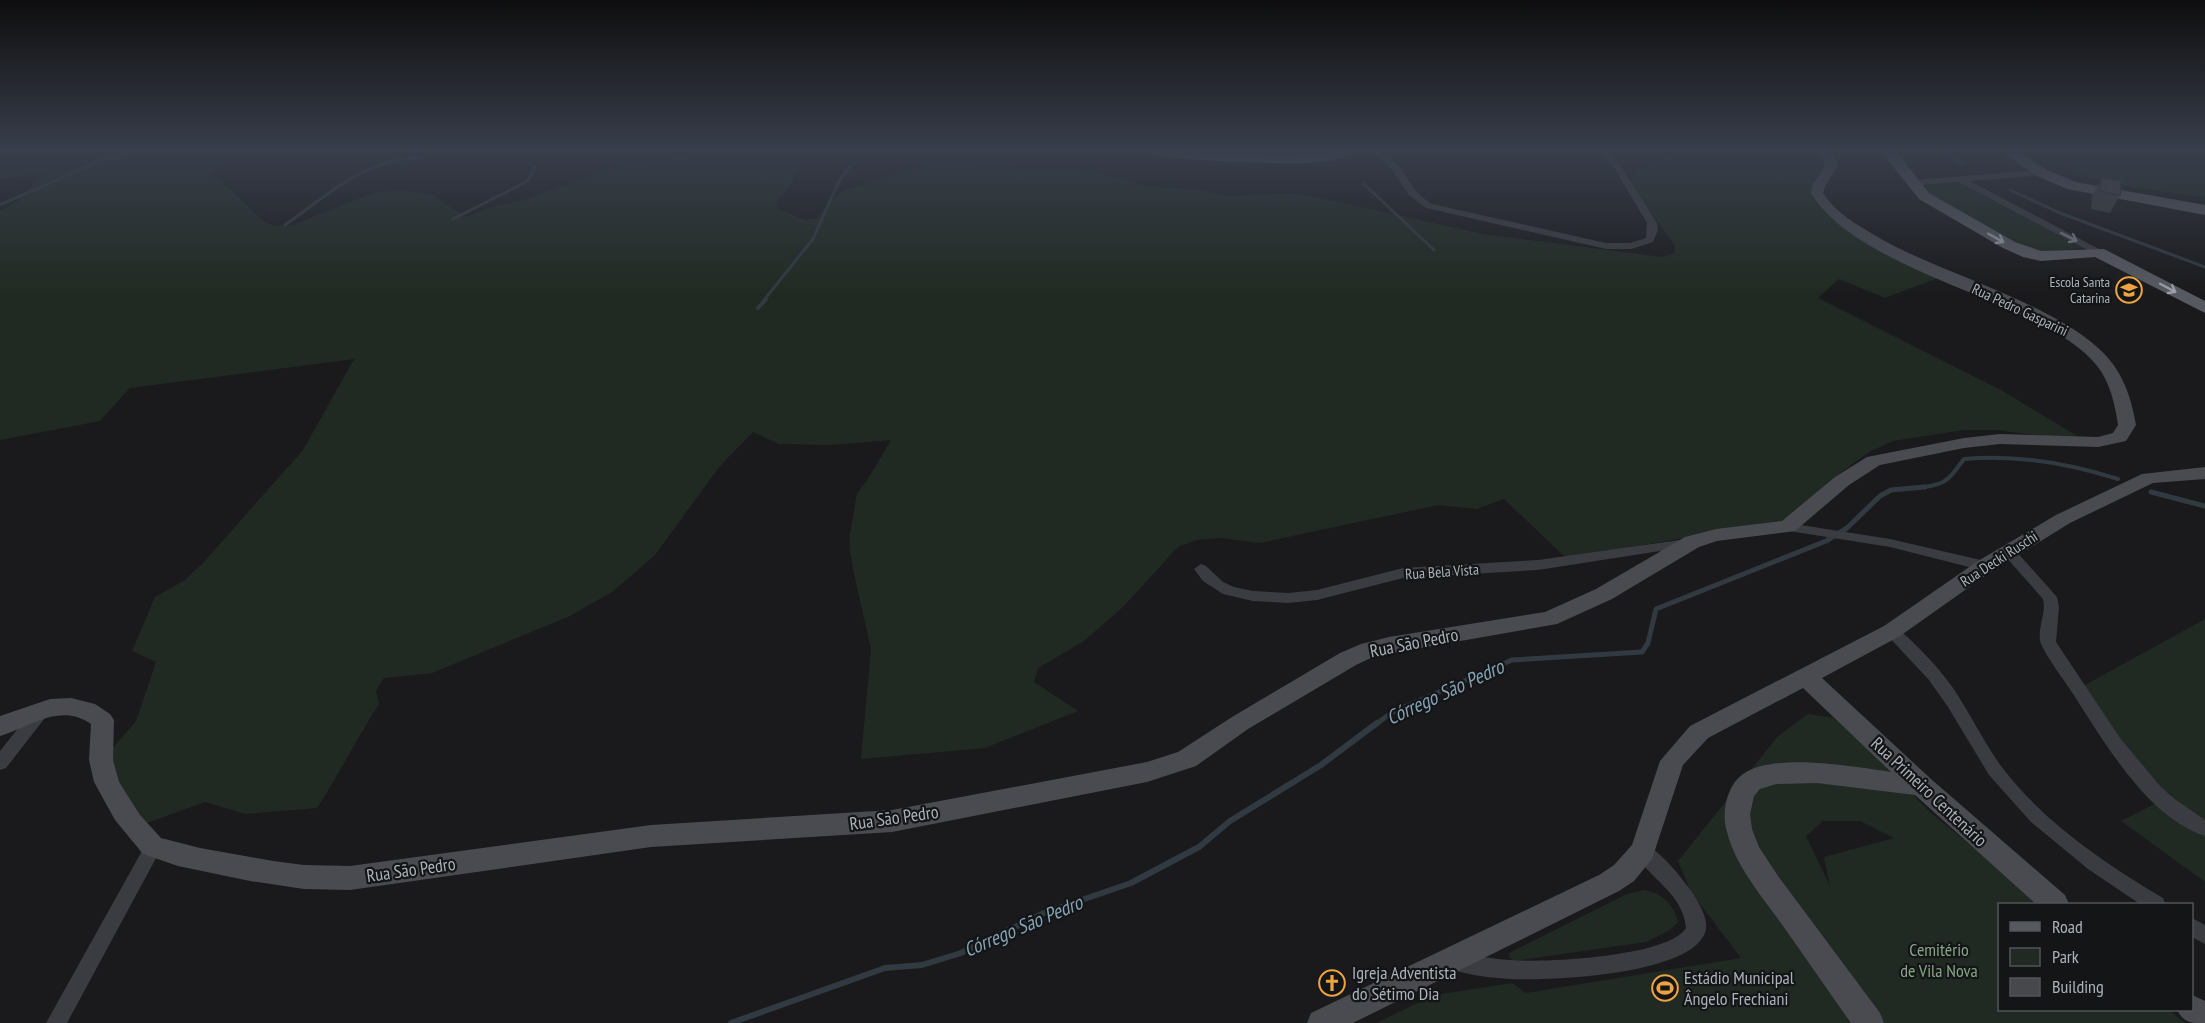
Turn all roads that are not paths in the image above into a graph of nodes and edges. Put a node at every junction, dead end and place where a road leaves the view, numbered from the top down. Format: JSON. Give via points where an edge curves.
{"nodes":[{"id":1,"x":1417,"y":198,"type":"edge"},
{"id":2,"x":1636,"y":198,"type":"edge"},
{"id":3,"x":1821,"y":198,"type":"edge"},
{"id":4,"x":1928,"y":198,"type":"edge"},
{"id":5,"x":1995,"y":198,"type":"edge"},
{"id":6,"x":2130,"y":198,"type":"edge"},
{"id":7,"x":2205,"y":210,"type":"edge"},
{"id":8,"x":2098,"y":252,"type":"junction"},
{"id":9,"x":2205,"y":308,"type":"edge"},
{"id":10,"x":2205,"y":473,"type":"edge"},
{"id":11,"x":1788,"y":527,"type":"junction"},
{"id":12,"x":1692,"y":542,"type":"junction"},
{"id":13,"x":2010,"y":553,"type":"junction"},
{"id":14,"x":1985,"y":566,"type":"junction"},
{"id":15,"x":1201,"y":569,"type":"dead end"},
{"id":16,"x":1892,"y":631,"type":"junction"},
{"id":17,"x":1805,"y":676,"type":"junction"},
{"id":18,"x":42,"y":710,"type":"junction"},
{"id":19,"x":0,"y":727,"type":"edge"},
{"id":20,"x":0,"y":763,"type":"edge"},
{"id":21,"x":1922,"y":786,"type":"junction"},
{"id":22,"x":2205,"y":829,"type":"edge"},
{"id":23,"x":153,"y":847,"type":"junction"},
{"id":24,"x":1643,"y":850,"type":"junction"},
{"id":25,"x":2054,"y":903,"type":"edge"},
{"id":26,"x":2154,"y":903,"type":"edge"},
{"id":27,"x":1450,"y":961,"type":"junction"},
{"id":28,"x":56,"y":1023,"type":"edge"},
{"id":29,"x":1322,"y":1023,"type":"edge"},
{"id":30,"x":1869,"y":1023,"type":"edge"}],
"edges":[{"from":1,"to":2,"type":"street","via":[[1429,206],[1606,246],[1631,246],[1650,240],[1653,230]]},
{"from":3,"to":11,"type":"street","name":"Rua Pedro Gasparini","via":[[1850,226],[1899,255],[2029,311],[2074,336],[2109,373],[2124,406],[2127,425],[2120,437],[2098,442],[2000,439],[1874,461],[1842,481]]},
{"from":4,"to":8,"type":"main road","one_way":true,"via":[[2029,254]]},
{"from":5,"to":8,"type":"street","one_way":true},
{"from":6,"to":7,"type":"main road"},
{"from":8,"to":9,"type":"main road","one_way":true},
{"from":10,"to":13,"type":"street","name":"Rua Decki Ruschi","via":[[2149,478],[2063,519]]},
{"from":11,"to":12,"type":"street","name":"Rua São Pedro","via":[[1716,535]]},
{"from":11,"to":14,"type":"street","via":[[1851,536]]},
{"from":12,"to":15,"type":"street","name":"Rua Bela Vista","via":[[1549,564],[1403,573],[1318,595],[1290,598],[1236,593],[1206,578]]},
{"from":12,"to":23,"type":"street","name":"Rua São Pedro","via":[[1604,594],[1549,619],[1370,650],[1348,659],[1187,759],[1118,779],[892,821],[651,836],[350,878],[302,877],[192,858]]},
{"from":13,"to":14,"type":"street","name":"Rua Decki Ruschi"},
{"from":13,"to":22,"type":"street","via":[[2050,597],[2053,603],[2048,642],[2103,726],[2148,786]]},
{"from":14,"to":16,"type":"street","name":"Rua Decki Ruschi"},
{"from":16,"to":17,"type":"street","name":"Rua Decki Ruschi"},
{"from":16,"to":26,"type":"street","via":[[1935,675],[2002,780],[2025,804],[2106,874]]},
{"from":17,"to":21,"type":"street","name":"Rua Primeiro Centenário"},
{"from":17,"to":24,"type":"street","name":"Rua Decki Ruschi","via":[[1699,732],[1684,745],[1672,761]]},
{"from":18,"to":19,"type":"street"},
{"from":18,"to":20,"type":"street"},
{"from":18,"to":23,"type":"street","via":[[79,708],[102,720],[102,773],[113,798]]},
{"from":21,"to":25,"type":"street","name":"Rua Primeiro Centenário"},
{"from":21,"to":30,"type":"street","via":[[1805,773],[1777,775],[1756,779],[1743,788],[1739,800],[1739,828],[1753,861]]},
{"from":23,"to":28,"type":"street"},
{"from":24,"to":27,"type":"street","via":[[1624,873],[1609,883]]},
{"from":24,"to":27,"type":"street","via":[[1684,896],[1694,916],[1696,930],[1689,943],[1667,953],[1568,970],[1516,970]]},
{"from":27,"to":29,"type":"street"}]}
